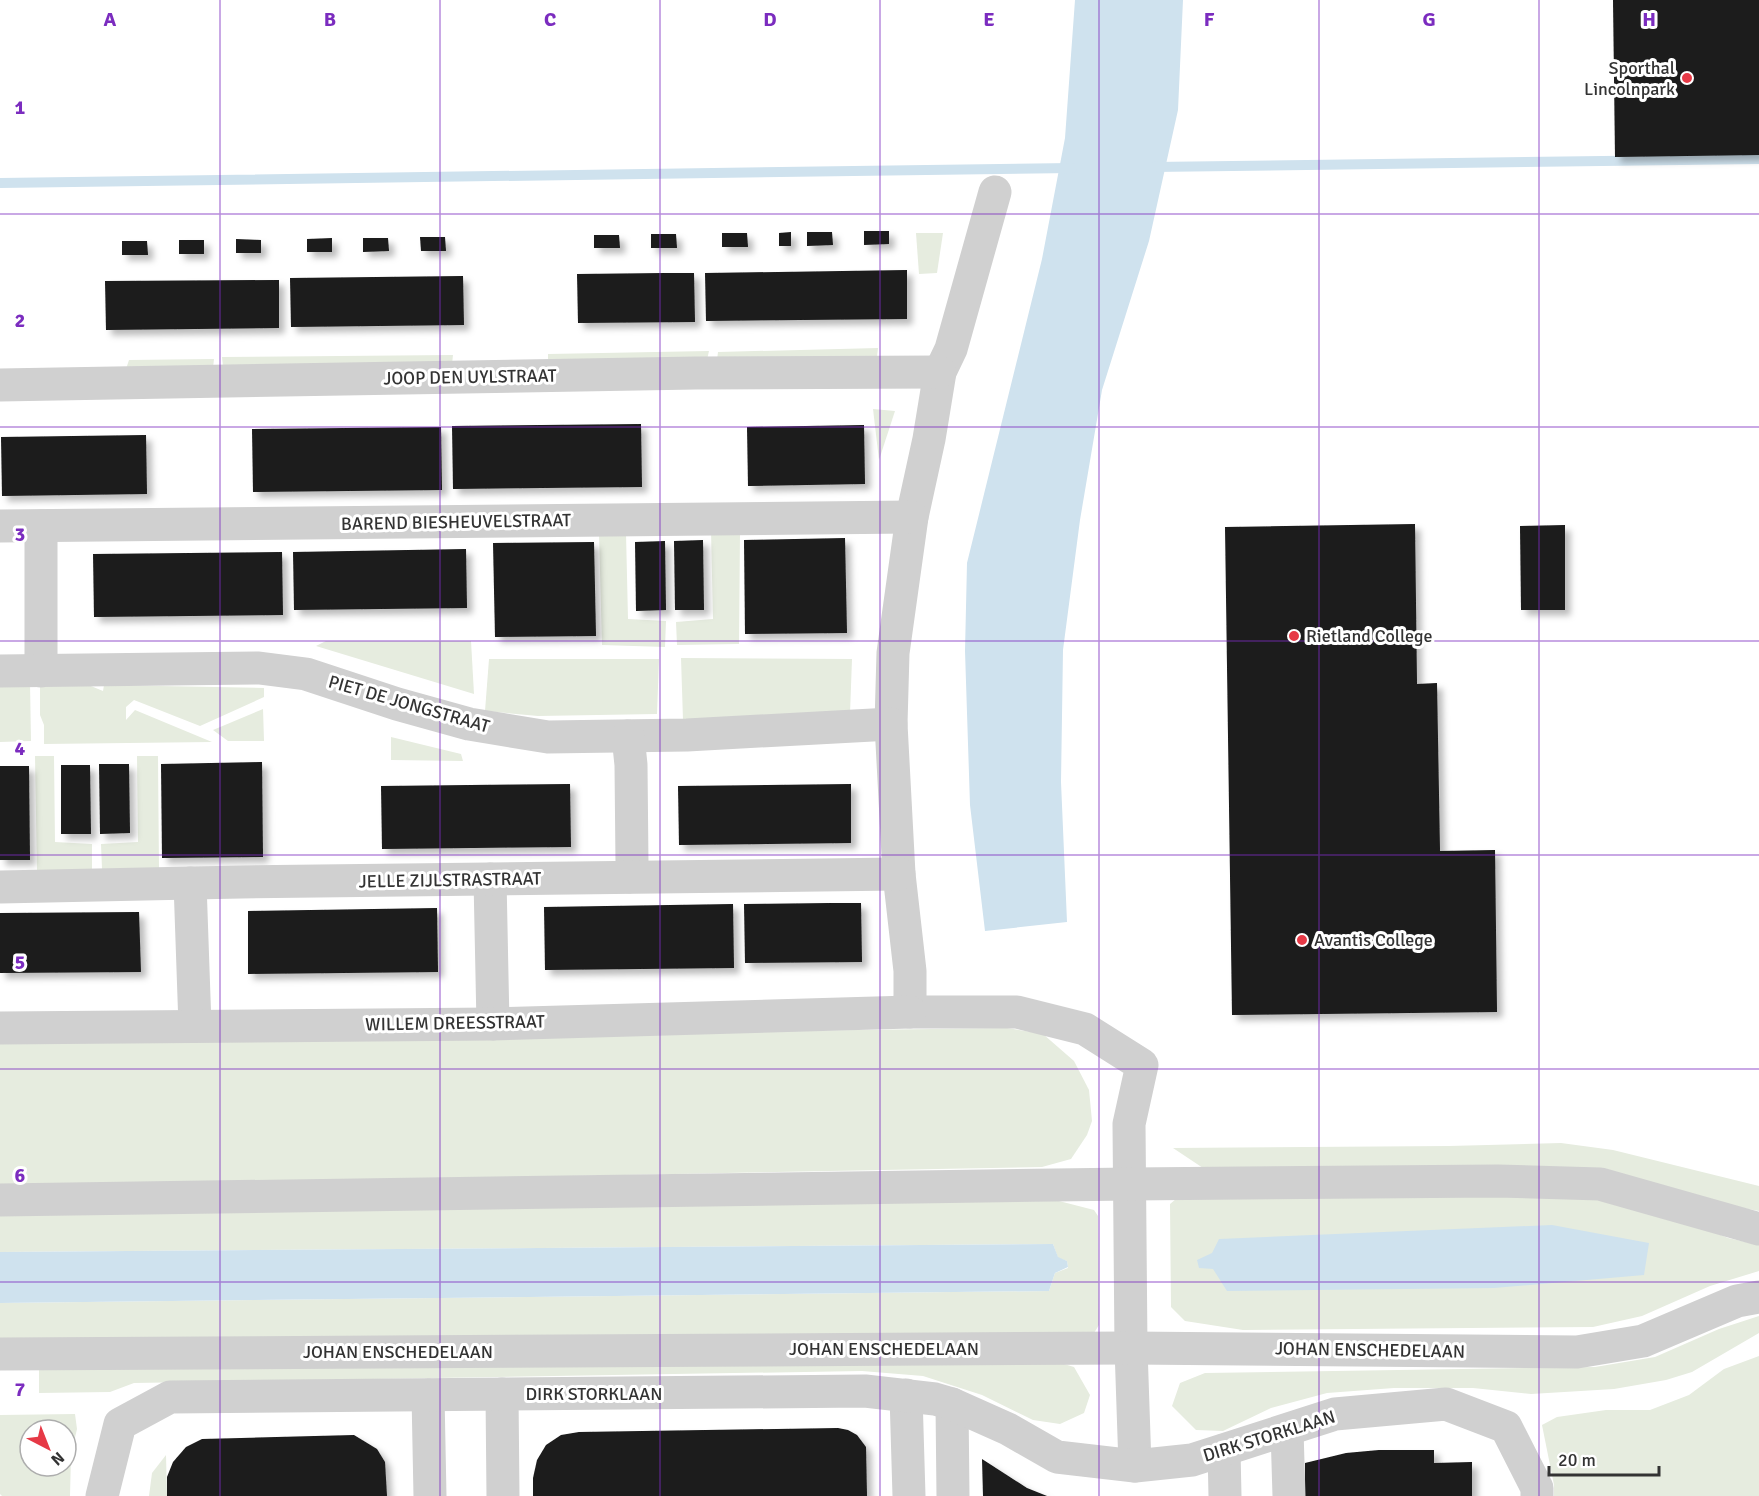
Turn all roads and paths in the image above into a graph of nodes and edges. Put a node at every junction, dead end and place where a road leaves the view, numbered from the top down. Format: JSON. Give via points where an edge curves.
{"nodes":[{"id":1,"x":995,"y":192,"type":"dead end"},
{"id":2,"x":940,"y":372,"type":"junction"},
{"id":3,"x":0,"y":385,"type":"edge"},
{"id":4,"x":912,"y":517,"type":"junction"},
{"id":5,"x":0,"y":526,"type":"edge"},
{"id":6,"x":41,"y":526,"type":"junction"},
{"id":7,"x":0,"y":671,"type":"edge"},
{"id":8,"x":41,"y":671,"type":"junction"},
{"id":9,"x":891,"y":724,"type":"junction"},
{"id":10,"x":628,"y":736,"type":"junction"},
{"id":11,"x":900,"y":874,"type":"junction"},
{"id":12,"x":629,"y":877,"type":"junction"},
{"id":13,"x":490,"y":879,"type":"junction"},
{"id":14,"x":190,"y":883,"type":"junction"},
{"id":15,"x":0,"y":887,"type":"edge"},
{"id":16,"x":910,"y":1012,"type":"junction"},
{"id":17,"x":493,"y":1024,"type":"junction"},
{"id":18,"x":195,"y":1026,"type":"junction"},
{"id":19,"x":0,"y":1028,"type":"edge"},
{"id":20,"x":1130,"y":1184,"type":"junction"},
{"id":21,"x":0,"y":1200,"type":"edge"},
{"id":22,"x":1759,"y":1229,"type":"edge"},
{"id":23,"x":1759,"y":1297,"type":"edge"},
{"id":24,"x":1131,"y":1348,"type":"junction"},
{"id":25,"x":0,"y":1354,"type":"edge"},
{"id":26,"x":502,"y":1394,"type":"junction"},
{"id":27,"x":428,"y":1395,"type":"junction"},
{"id":28,"x":906,"y":1395,"type":"junction"},
{"id":29,"x":952,"y":1404,"type":"junction"},
{"id":30,"x":1287,"y":1430,"type":"junction"},
{"id":31,"x":1224,"y":1450,"type":"junction"},
{"id":32,"x":1135,"y":1466,"type":"junction"},
{"id":33,"x":102,"y":1496,"type":"edge"},
{"id":34,"x":430,"y":1496,"type":"edge"},
{"id":35,"x":503,"y":1496,"type":"edge"},
{"id":36,"x":909,"y":1496,"type":"edge"},
{"id":37,"x":953,"y":1496,"type":"edge"},
{"id":38,"x":1225,"y":1496,"type":"edge"},
{"id":39,"x":1289,"y":1496,"type":"edge"},
{"id":40,"x":1537,"y":1496,"type":"edge"}],
"edges":[{"from":1,"to":2,"type":"street","via":[[951,349]]},
{"from":2,"to":3,"type":"street","name":"JOOP DEN UYLSTRAAT"},
{"from":2,"to":4,"type":"street"},
{"from":4,"to":6,"type":"street","name":"BAREND BIESHEUVELSTRAAT"},
{"from":4,"to":9,"type":"street","via":[[894,653]]},
{"from":5,"to":6,"type":"street","name":"BAREND BIESHEUVELSTRAAT"},
{"from":6,"to":8,"type":"street"},
{"from":7,"to":8,"type":"street","name":"PIET DE JONGSTRAAT"},
{"from":8,"to":10,"type":"street","name":"PIET DE JONGSTRAAT","via":[[259,668],[306,674],[473,725],[548,737]]},
{"from":9,"to":10,"type":"street","name":"PIET DE JONGSTRAAT"},
{"from":9,"to":11,"type":"street"},
{"from":10,"to":12,"type":"street","via":[[632,842]]},
{"from":11,"to":12,"type":"street","name":"JELLE ZIJLSTRASTRAAT"},
{"from":11,"to":16,"type":"street"},
{"from":12,"to":13,"type":"street","name":"JELLE ZIJLSTRASTRAAT"},
{"from":13,"to":14,"type":"street","name":"JELLE ZIJLSTRASTRAAT"},
{"from":13,"to":17,"type":"street"},
{"from":14,"to":15,"type":"street","name":"JELLE ZIJLSTRASTRAAT"},
{"from":14,"to":18,"type":"street"},
{"from":16,"to":17,"type":"street","name":"WILLEM DREESSTRAAT"},
{"from":16,"to":20,"type":"street","name":"WILLEM DREESSTRAAT","via":[[1017,1012],[1085,1029],[1142,1065],[1129,1124]]},
{"from":17,"to":18,"type":"street","name":"WILLEM DREESSTRAAT"},
{"from":18,"to":19,"type":"street","name":"WILLEM DREESSTRAAT"},
{"from":20,"to":21,"type":"street"},
{"from":20,"to":22,"type":"street","via":[[1600,1184]]},
{"from":20,"to":24,"type":"street"},
{"from":23,"to":24,"type":"street","name":"JOHAN ENSCHEDELAAN","via":[[1737,1301],[1643,1341],[1577,1352]]},
{"from":24,"to":25,"type":"street","name":"JOHAN ENSCHEDELAAN"},
{"from":24,"to":32,"type":"street"},
{"from":26,"to":27,"type":"street","name":"DIRK STORKLAAN"},
{"from":26,"to":28,"type":"street","name":"DIRK STORKLAAN","via":[[865,1391]]},
{"from":26,"to":35,"type":"street"},
{"from":27,"to":33,"type":"street","name":"DIRK STORKLAAN","via":[[170,1397],[120,1424]]},
{"from":27,"to":34,"type":"street"},
{"from":28,"to":29,"type":"street","name":"DIRK STORKLAAN"},
{"from":28,"to":36,"type":"street"},
{"from":29,"to":32,"type":"street","name":"DIRK STORKLAAN","via":[[1057,1457]]},
{"from":29,"to":37,"type":"street"},
{"from":30,"to":31,"type":"street","name":"DIRK STORKLAAN"},
{"from":30,"to":39,"type":"street"},
{"from":30,"to":40,"type":"street","name":"DIRK STORKLAAN","via":[[1335,1414],[1446,1404],[1506,1427],[1537,1488]]},
{"from":31,"to":32,"type":"street","name":"DIRK STORKLAAN","via":[[1192,1460]]},
{"from":31,"to":38,"type":"street"}]}
